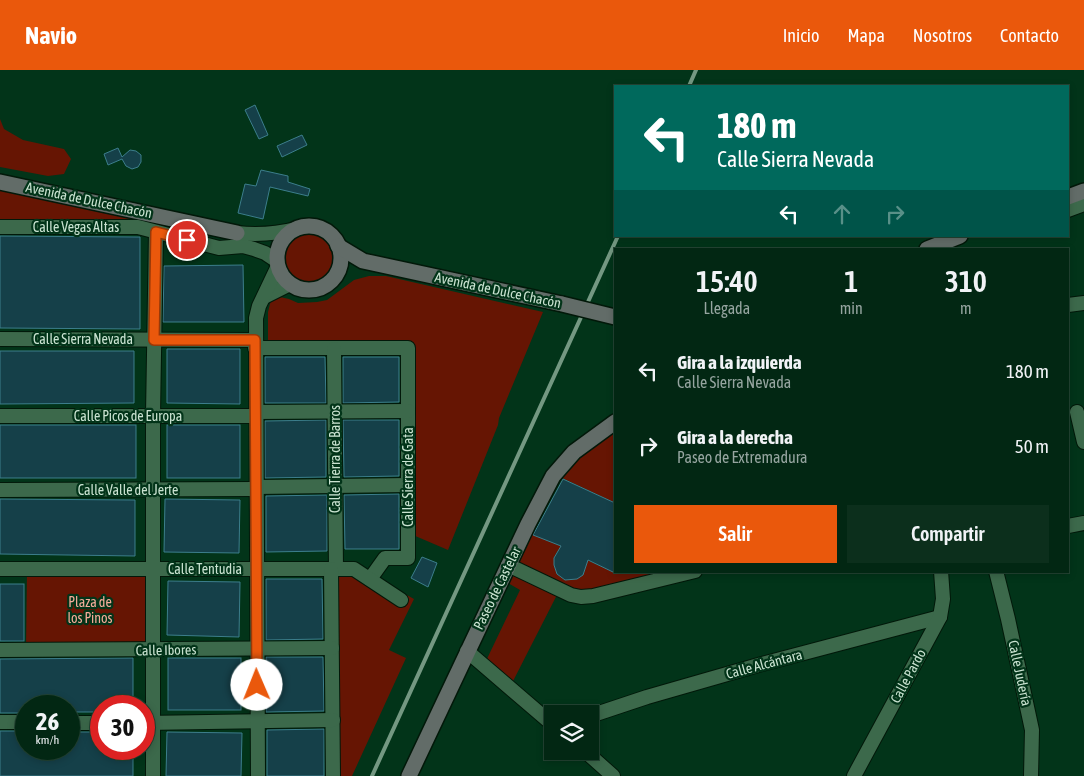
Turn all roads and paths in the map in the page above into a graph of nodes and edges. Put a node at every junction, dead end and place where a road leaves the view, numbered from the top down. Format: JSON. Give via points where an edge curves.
{"nodes":[{"id":1,"x":0,"y":182,"type":"edge"},
{"id":2,"x":1084,"y":191,"type":"edge"},
{"id":3,"x":1069,"y":197,"type":"edge"},
{"id":4,"x":1084,"y":204,"type":"edge"},
{"id":5,"x":1069,"y":210,"type":"edge"},
{"id":6,"x":156,"y":214,"type":"junction"},
{"id":7,"x":0,"y":228,"type":"edge"},
{"id":8,"x":296,"y":229,"type":"junction"},
{"id":9,"x":154,"y":231,"type":"junction"},
{"id":10,"x":236,"y":233,"type":"junction"},
{"id":11,"x":957,"y":237,"type":"edge"},
{"id":12,"x":338,"y":246,"type":"junction"},
{"id":13,"x":930,"y":248,"type":"edge"},
{"id":14,"x":278,"y":261,"type":"junction"},
{"id":15,"x":382,"y":265,"type":"junction"},
{"id":16,"x":336,"y":274,"type":"junction"},
{"id":17,"x":290,"y":284,"type":"junction"},
{"id":18,"x":263,"y":297,"type":"junction"},
{"id":19,"x":1084,"y":303,"type":"edge"},
{"id":20,"x":1069,"y":305,"type":"edge"},
{"id":21,"x":614,"y":317,"type":"edge"},
{"id":22,"x":0,"y":339,"type":"edge"},
{"id":23,"x":154,"y":340,"type":"junction"},
{"id":24,"x":255,"y":344,"type":"junction"},
{"id":25,"x":334,"y":348,"type":"junction"},
{"id":26,"x":408,"y":348,"type":"joint"},
{"id":27,"x":335,"y":411,"type":"junction"},
{"id":28,"x":408,"y":411,"type":"junction"},
{"id":29,"x":1076,"y":412,"type":"edge"},
{"id":30,"x":256,"y":414,"type":"junction"},
{"id":31,"x":154,"y":415,"type":"junction"},
{"id":32,"x":0,"y":416,"type":"edge"},
{"id":33,"x":614,"y":423,"type":"edge"},
{"id":34,"x":1084,"y":442,"type":"edge"},
{"id":35,"x":408,"y":485,"type":"junction"},
{"id":36,"x":335,"y":486,"type":"junction"},
{"id":37,"x":257,"y":488,"type":"junction"},
{"id":38,"x":154,"y":489,"type":"junction"},
{"id":39,"x":0,"y":490,"type":"edge"},
{"id":40,"x":1084,"y":524,"type":"edge"},
{"id":41,"x":1069,"y":526,"type":"edge"},
{"id":42,"x":508,"y":564,"type":"junction"},
{"id":43,"x":0,"y":569,"type":"edge"},
{"id":44,"x":153,"y":569,"type":"junction"},
{"id":45,"x":257,"y":569,"type":"junction"},
{"id":46,"x":334,"y":569,"type":"junction"},
{"id":47,"x":676,"y":573,"type":"edge"},
{"id":48,"x":941,"y":573,"type":"edge"},
{"id":49,"x":996,"y":573,"type":"edge"},
{"id":50,"x":370,"y":579,"type":"junction"},
{"id":51,"x":401,"y":600,"type":"dead end"},
{"id":52,"x":940,"y":617,"type":"junction"},
{"id":53,"x":256,"y":648,"type":"junction"},
{"id":54,"x":332,"y":648,"type":"junction"},
{"id":55,"x":0,"y":650,"type":"edge"},
{"id":56,"x":154,"y":650,"type":"junction"},
{"id":57,"x":467,"y":651,"type":"junction"},
{"id":58,"x":151,"y":695,"type":"edge"},
{"id":59,"x":599,"y":713,"type":"edge"},
{"id":60,"x":544,"y":717,"type":"edge"},
{"id":61,"x":333,"y":720,"type":"junction"},
{"id":62,"x":0,"y":722,"type":"edge"},
{"id":63,"x":15,"y":722,"type":"edge"},
{"id":64,"x":257,"y":722,"type":"junction"},
{"id":65,"x":155,"y":723,"type":"edge"},
{"id":66,"x":152,"y":760,"type":"edge"},
{"id":67,"x":595,"y":760,"type":"edge"},
{"id":68,"x":154,"y":776,"type":"edge"},
{"id":69,"x":258,"y":776,"type":"edge"},
{"id":70,"x":333,"y":776,"type":"edge"},
{"id":71,"x":409,"y":776,"type":"edge"},
{"id":72,"x":613,"y":776,"type":"edge"},
{"id":73,"x":854,"y":776,"type":"edge"},
{"id":74,"x":1031,"y":776,"type":"edge"}],
"edges":[{"from":1,"to":6,"type":"street","name":"Avenida de Dulce Chacón"},
{"from":2,"to":3,"type":"street"},
{"from":4,"to":5,"type":"street"},
{"from":6,"to":9,"type":"street"},
{"from":6,"to":10,"type":"street","name":"Avenida de Dulce Chacón"},
{"from":7,"to":9,"type":"street","name":"Calle Vegas Altas","via":[[138,227]]},
{"from":8,"to":10,"type":"street","name":"Avenida de Dulce Chacón","via":[[257,235]]},
{"from":8,"to":12,"type":"street","via":[[316,227],[333,237]]},
{"from":8,"to":14,"type":"street","via":[[281,242]]},
{"from":9,"to":14,"type":"street","name":"Calle Vegas Altas","via":[[219,248],[243,246]]},
{"from":9,"to":23,"type":"street"},
{"from":10,"to":14,"type":"street","name":"Avenida de Dulce Chacón","via":[[270,248]]},
{"from":11,"to":13,"type":"street"},
{"from":12,"to":15,"type":"street","name":"Avenida de Dulce Chacón","via":[[363,260]]},
{"from":12,"to":16,"type":"street","via":[[340,265]]},
{"from":14,"to":17,"type":"street"},
{"from":14,"to":18,"type":"street"},
{"from":15,"to":16,"type":"street","name":"Avenida de Dulce Chacón","via":[[364,265]]},
{"from":15,"to":21,"type":"street","name":"Avenida de Dulce Chacón","bridge":true},
{"from":16,"to":17,"type":"street","via":[[330,282],[312,290]]},
{"from":17,"to":18,"type":"street"},
{"from":18,"to":24,"type":"street","via":[[256,318]]},
{"from":19,"to":20,"type":"street"},
{"from":22,"to":23,"type":"street","name":"Calle Sierra Nevada"},
{"from":23,"to":24,"type":"street","name":"Calle Sierra Nevada"},
{"from":23,"to":31,"type":"street"},
{"from":24,"to":25,"type":"street","name":"Calle Sierra Nevada"},
{"from":24,"to":30,"type":"street"},
{"from":25,"to":26,"type":"street","name":"Calle Sierra Nevada"},
{"from":25,"to":27,"type":"street","name":"Calle Tierra de Barros"},
{"from":26,"to":28,"type":"street","name":"Calle Sierra de Gata"},
{"from":27,"to":28,"type":"street","name":"Calle Picos de Europa"},
{"from":27,"to":30,"type":"street","name":"Calle Picos de Europa"},
{"from":27,"to":36,"type":"street","name":"Calle Tierra de Barros"},
{"from":28,"to":35,"type":"street","name":"Calle Sierra de Gata"},
{"from":29,"to":34,"type":"street"},
{"from":30,"to":31,"type":"street","name":"Calle Picos de Europa"},
{"from":30,"to":37,"type":"street"},
{"from":31,"to":32,"type":"street","name":"Calle Picos de Europa"},
{"from":31,"to":38,"type":"street"},
{"from":33,"to":42,"type":"street","name":"Paseo de Castelar","via":[[574,452],[553,476]]},
{"from":35,"to":36,"type":"street","name":"Calle Valle del Jerte"},
{"from":35,"to":50,"type":"street","name":"Calle Sierra de Gata","via":[[408,558],[385,558]]},
{"from":36,"to":37,"type":"street","name":"Calle Valle del Jerte"},
{"from":36,"to":46,"type":"street","name":"Calle Tierra de Barros"},
{"from":37,"to":38,"type":"street","name":"Calle Valle del Jerte"},
{"from":37,"to":45,"type":"street"},
{"from":38,"to":39,"type":"street","name":"Calle Valle del Jerte"},
{"from":38,"to":44,"type":"street"},
{"from":40,"to":41,"type":"street"},
{"from":42,"to":47,"type":"street","via":[[581,597]]},
{"from":42,"to":57,"type":"street","name":"Paseo de Castelar"},
{"from":43,"to":44,"type":"street","name":"Calle Tentudia"},
{"from":44,"to":45,"type":"street","name":"Calle Tentudia"},
{"from":44,"to":56,"type":"street"},
{"from":45,"to":46,"type":"street","name":"Calle Tentudia"},
{"from":45,"to":53,"type":"street"},
{"from":46,"to":50,"type":"street","name":"Calle Tentudia","via":[[354,568]]},
{"from":46,"to":54,"type":"street","name":"Calle Tierra de Barros"},
{"from":48,"to":52,"type":"street","name":"Calle Pardo","via":[[943,599]]},
{"from":49,"to":74,"type":"street","name":"Calle Judería","via":[[1032,730]]},
{"from":50,"to":51,"type":"street","name":"Calle Tentudia"},
{"from":52,"to":59,"type":"street","name":"Calle Alcántara","via":[[762,664]]},
{"from":52,"to":73,"type":"street","name":"Calle Pardo"},
{"from":53,"to":54,"type":"street","name":"Calle Ibores"},
{"from":53,"to":56,"type":"street","name":"Calle Ibores"},
{"from":53,"to":64,"type":"street"},
{"from":54,"to":61,"type":"street","name":"Calle Tierra de Barros"},
{"from":55,"to":56,"type":"street","name":"Calle Ibores"},
{"from":56,"to":58,"type":"street"},
{"from":57,"to":60,"type":"street"},
{"from":57,"to":71,"type":"street","name":"Paseo de Castelar"},
{"from":61,"to":64,"type":"street"},
{"from":61,"to":70,"type":"street","name":"Calle Tierra de Barros"},
{"from":62,"to":63,"type":"street"},
{"from":64,"to":65,"type":"street"},
{"from":64,"to":69,"type":"street"},
{"from":66,"to":68,"type":"street"},
{"from":67,"to":72,"type":"street"}]}
